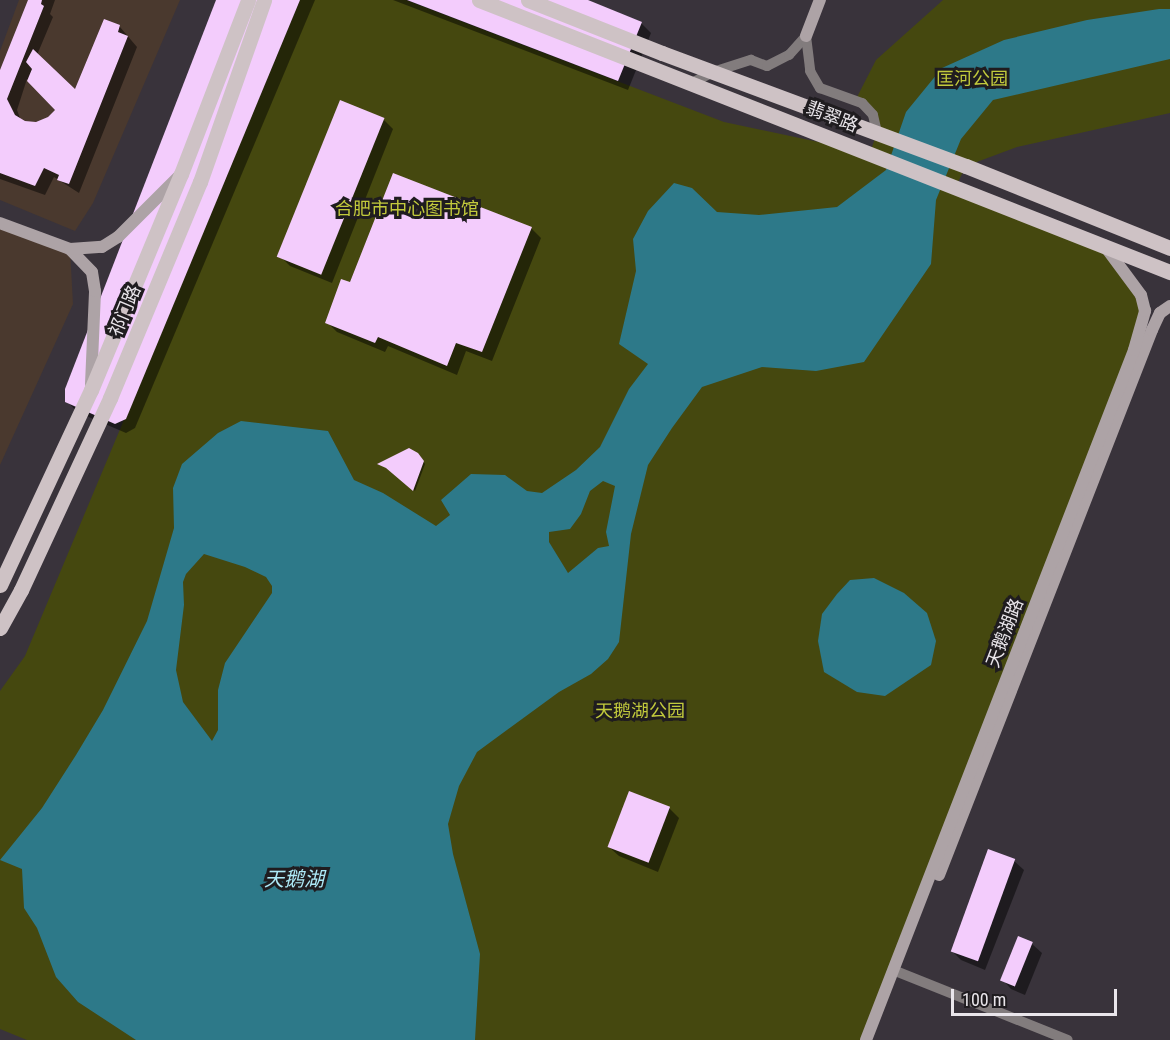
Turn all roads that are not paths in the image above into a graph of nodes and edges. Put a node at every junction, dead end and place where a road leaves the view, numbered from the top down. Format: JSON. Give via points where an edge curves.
{"nodes":[{"id":1,"x":248,"y":0,"type":"edge"},
{"id":2,"x":264,"y":0,"type":"edge"},
{"id":3,"x":479,"y":0,"type":"edge"},
{"id":4,"x":528,"y":0,"type":"edge"},
{"id":5,"x":820,"y":0,"type":"edge"},
{"id":6,"x":806,"y":36,"type":"junction"},
{"id":7,"x":713,"y":72,"type":"junction"},
{"id":8,"x":692,"y":83,"type":"junction"},
{"id":9,"x":877,"y":132,"type":"junction"},
{"id":10,"x":181,"y":174,"type":"junction"},
{"id":11,"x":0,"y":223,"type":"edge"},
{"id":12,"x":1104,"y":245,"type":"junction"},
{"id":13,"x":1170,"y":248,"type":"edge"},
{"id":14,"x":70,"y":249,"type":"junction"},
{"id":15,"x":1170,"y":272,"type":"edge"},
{"id":16,"x":1170,"y":306,"type":"edge"},
{"id":17,"x":91,"y":390,"type":"junction"},
{"id":18,"x":0,"y":585,"type":"edge"},
{"id":19,"x":0,"y":628,"type":"edge"},
{"id":20,"x":896,"y":971,"type":"junction"},
{"id":21,"x":866,"y":1040,"type":"edge"},
{"id":22,"x":873,"y":1040,"type":"edge"},
{"id":23,"x":1068,"y":1040,"type":"edge"}],
"edges":[{"from":1,"to":10,"type":"main road","name":"祁门路"},
{"from":2,"to":19,"type":"main road","name":"祁门路","via":[[200,182],[110,398]]},
{"from":3,"to":8,"type":"main road","name":"翡翠路"},
{"from":4,"to":7,"type":"main road","name":"翡翠路"},
{"from":5,"to":6,"type":"street"},
{"from":6,"to":7,"type":"street","via":[[789,55],[767,66],[751,60]]},
{"from":6,"to":9,"type":"street","via":[[810,71],[820,88],[862,103],[873,115]]},
{"from":7,"to":8,"type":"street"},
{"from":7,"to":9,"type":"main road","name":"翡翠路"},
{"from":8,"to":12,"type":"main road","name":"翡翠路"},
{"from":9,"to":13,"type":"main road","name":"翡翠路"},
{"from":10,"to":14,"type":"street","via":[[118,237],[102,247]]},
{"from":10,"to":17,"type":"main road","name":"祁门路"},
{"from":11,"to":14,"type":"street"},
{"from":12,"to":15,"type":"main road","name":"翡翠路"},
{"from":12,"to":20,"type":"street","name":"天鹅湖路","via":[[1141,295],[1145,311],[1134,350]]},
{"from":14,"to":17,"type":"street","via":[[92,272],[95,291]]},
{"from":16,"to":20,"type":"street","name":"天鹅湖路","via":[[1160,313],[1152,330],[960,823]]},
{"from":17,"to":18,"type":"main road","name":"祁门路"},
{"from":20,"to":21,"type":"street","name":"天鹅湖路"},
{"from":20,"to":22,"type":"street","name":"天鹅湖路"},
{"from":20,"to":23,"type":"street"}]}
